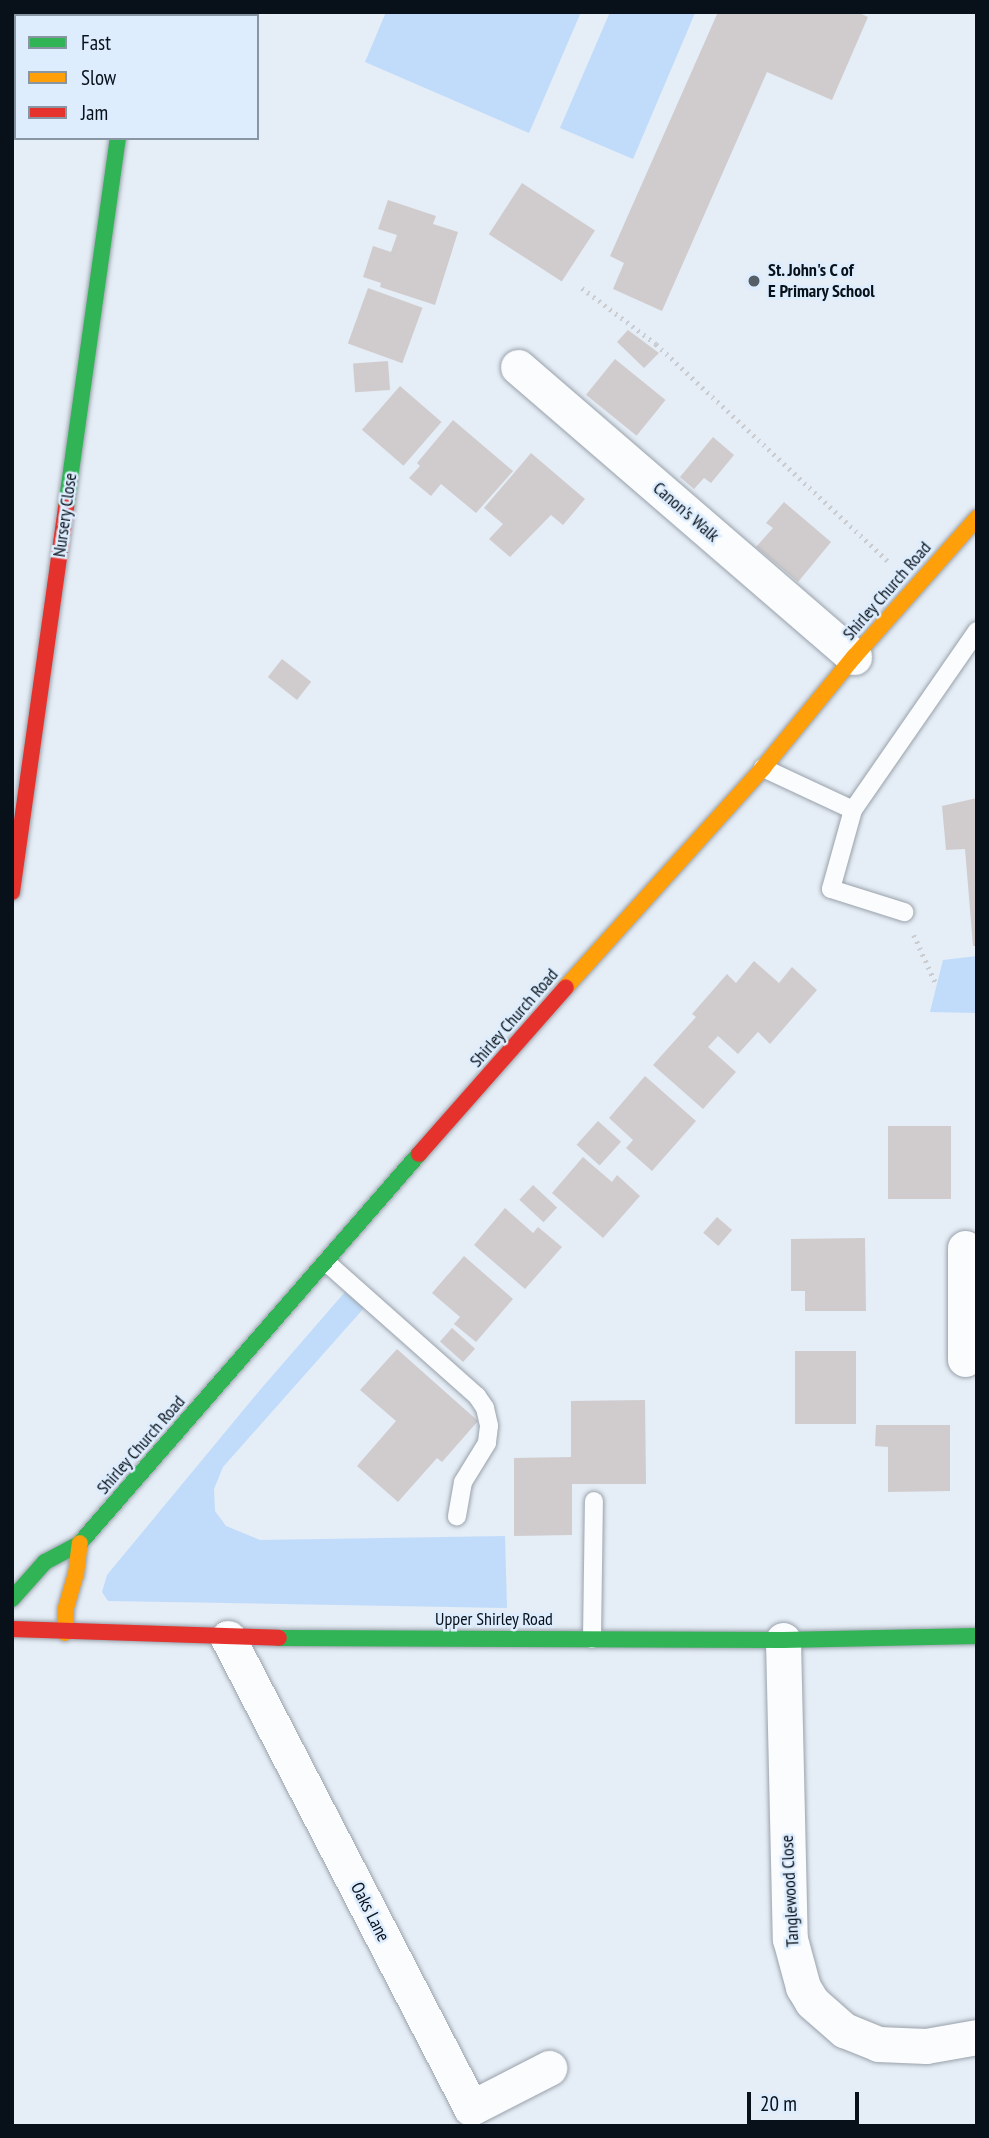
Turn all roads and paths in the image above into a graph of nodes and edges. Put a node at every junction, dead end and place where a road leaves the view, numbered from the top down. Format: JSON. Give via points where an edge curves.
{"nodes":[{"id":1,"x":118,"y":140,"type":"edge"},
{"id":2,"x":582,"y":288,"type":"dead end"},
{"id":3,"x":518,"y":367,"type":"dead end"},
{"id":4,"x":977,"y":518,"type":"edge"},
{"id":5,"x":961,"y":537,"type":"junction"},
{"id":6,"x":977,"y":549,"type":"edge"},
{"id":7,"x":918,"y":585,"type":"junction"},
{"id":8,"x":977,"y":631,"type":"edge"},
{"id":9,"x":854,"y":657,"type":"junction"},
{"id":10,"x":763,"y":768,"type":"junction"},
{"id":11,"x":853,"y":810,"type":"junction"},
{"id":12,"x":12,"y":892,"type":"edge"},
{"id":13,"x":904,"y":912,"type":"joint"},
{"id":14,"x":937,"y":986,"type":"dead end"},
{"id":15,"x":965,"y":1248,"type":"dead end"},
{"id":16,"x":326,"y":1262,"type":"junction"},
{"id":17,"x":971,"y":1305,"type":"edge"},
{"id":18,"x":965,"y":1359,"type":"dead end"},
{"id":19,"x":594,"y":1501,"type":"dead end"},
{"id":20,"x":457,"y":1516,"type":"dead end"},
{"id":21,"x":80,"y":1543,"type":"junction"},
{"id":22,"x":12,"y":1598,"type":"edge"},
{"id":23,"x":12,"y":1629,"type":"edge"},
{"id":24,"x":65,"y":1633,"type":"junction"},
{"id":25,"x":977,"y":1636,"type":"edge"},
{"id":26,"x":228,"y":1638,"type":"junction"},
{"id":27,"x":592,"y":1639,"type":"junction"},
{"id":28,"x":783,"y":1640,"type":"junction"},
{"id":29,"x":977,"y":2037,"type":"edge"},
{"id":30,"x":549,"y":2068,"type":"dead end"}],
"edges":[{"from":1,"to":12,"type":"street","name":"Nursery Close"},
{"from":2,"to":7,"type":"path","via":[[656,344],[882,557]]},
{"from":3,"to":9,"type":"street","name":"Canon's Walk"},
{"from":4,"to":5,"type":"street","name":"Shirley Church Road"},
{"from":5,"to":6,"type":"lane"},
{"from":5,"to":7,"type":"street","name":"Shirley Church Road"},
{"from":7,"to":9,"type":"street","name":"Shirley Church Road"},
{"from":8,"to":11,"type":"lane"},
{"from":9,"to":10,"type":"street","name":"Shirley Church Road"},
{"from":10,"to":11,"type":"lane"},
{"from":10,"to":16,"type":"street","name":"Shirley Church Road"},
{"from":11,"to":13,"type":"lane","via":[[831,890]]},
{"from":13,"to":14,"type":"path"},
{"from":15,"to":17,"type":"street"},
{"from":16,"to":20,"type":"lane","via":[[477,1396],[485,1409],[487,1443],[463,1482]]},
{"from":16,"to":21,"type":"street","name":"Shirley Church Road"},
{"from":17,"to":18,"type":"street"},
{"from":19,"to":27,"type":"lane"},
{"from":21,"to":22,"type":"street","name":"Shirley Church Road","via":[[45,1562]]},
{"from":21,"to":24,"type":"street"},
{"from":23,"to":24,"type":"street","name":"Upper Shirley Road"},
{"from":24,"to":26,"type":"street","name":"Upper Shirley Road"},
{"from":25,"to":28,"type":"street","name":"Upper Shirley Road"},
{"from":26,"to":27,"type":"street","name":"Upper Shirley Road"},
{"from":26,"to":30,"type":"street","name":"Oaks Lane","via":[[471,2108]]},
{"from":27,"to":28,"type":"street","name":"Upper Shirley Road"},
{"from":28,"to":29,"type":"street","name":"Tanglewood Close","via":[[790,1939],[803,1987],[812,2002],[844,2030],[878,2044],[926,2046]]}]}
